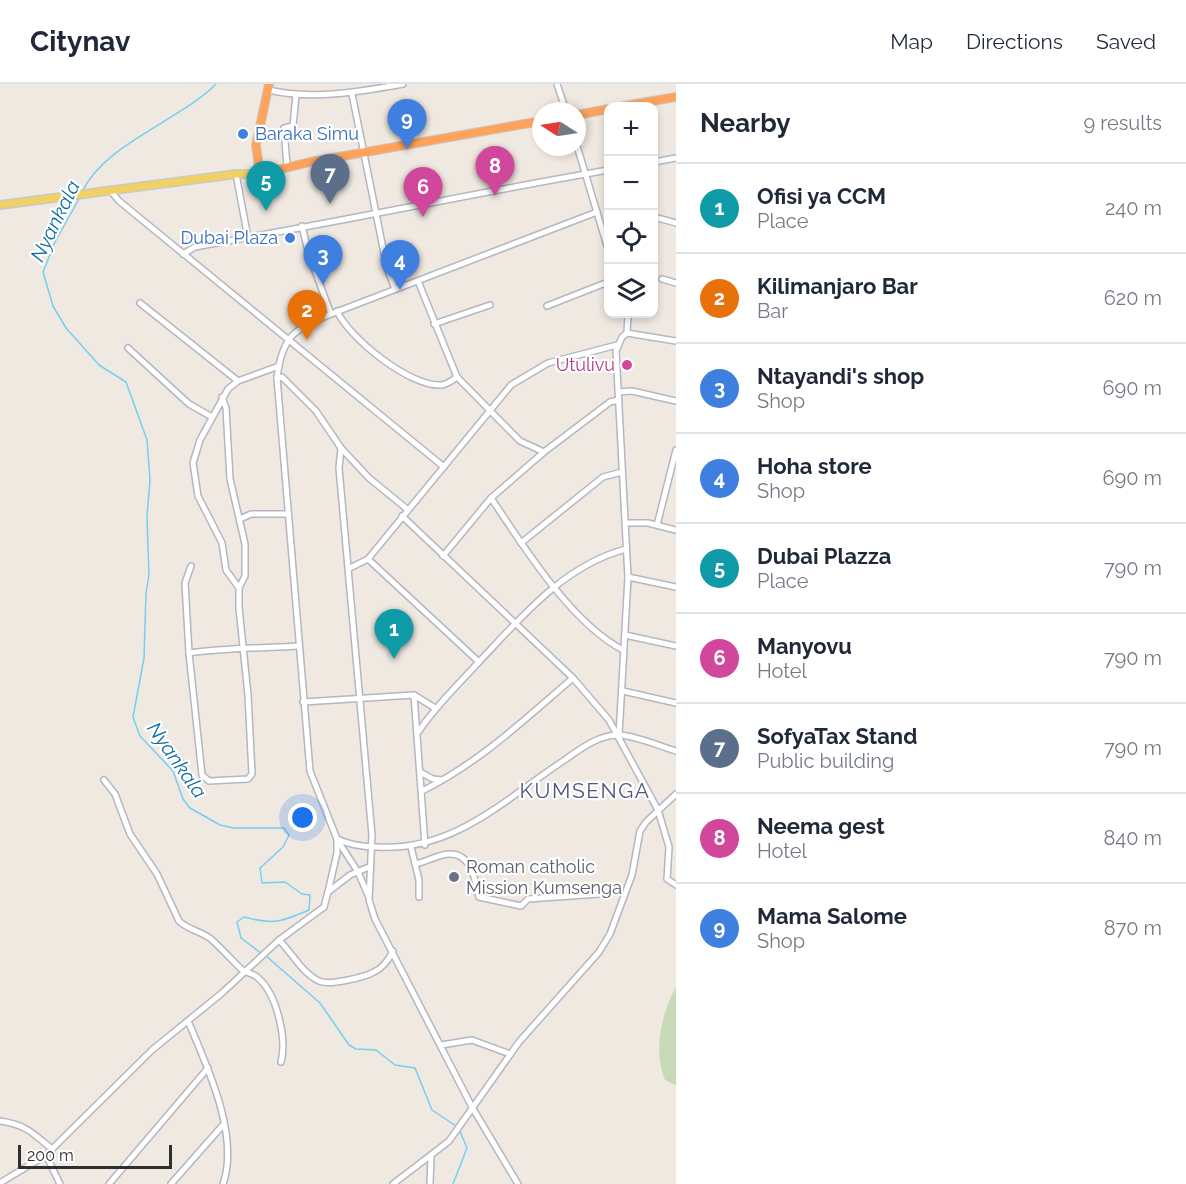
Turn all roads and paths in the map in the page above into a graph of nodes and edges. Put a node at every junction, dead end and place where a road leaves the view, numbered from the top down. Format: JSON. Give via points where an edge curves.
{"nodes":[{"id":1,"x":403,"y":84,"type":"edge"},
{"id":2,"x":557,"y":84,"type":"edge"},
{"id":3,"x":377,"y":86,"type":"edge"},
{"id":4,"x":268,"y":87,"type":"edge"},
{"id":5,"x":352,"y":94,"type":"junction"},
{"id":6,"x":296,"y":95,"type":"junction"},
{"id":7,"x":676,"y":97,"type":"edge"},
{"id":8,"x":563,"y":102,"type":"edge"},
{"id":9,"x":647,"y":102,"type":"edge"},
{"id":10,"x":604,"y":110,"type":"edge"},
{"id":11,"x":586,"y":113,"type":"edge"},
{"id":12,"x":532,"y":123,"type":"edge"},
{"id":13,"x":363,"y":153,"type":"junction"},
{"id":14,"x":580,"y":156,"type":"edge"},
{"id":15,"x":676,"y":158,"type":"edge"},
{"id":16,"x":658,"y":161,"type":"edge"},
{"id":17,"x":287,"y":166,"type":"junction"},
{"id":18,"x":604,"y":171,"type":"edge"},
{"id":19,"x":236,"y":174,"type":"junction"},
{"id":20,"x":260,"y":174,"type":"junction"},
{"id":21,"x":585,"y":174,"type":"junction"},
{"id":22,"x":110,"y":190,"type":"junction"},
{"id":23,"x":0,"y":205,"type":"edge"},
{"id":24,"x":597,"y":212,"type":"junction"},
{"id":25,"x":376,"y":215,"type":"junction"},
{"id":26,"x":658,"y":218,"type":"edge"},
{"id":27,"x":604,"y":223,"type":"edge"},
{"id":28,"x":676,"y":223,"type":"edge"},
{"id":29,"x":601,"y":224,"type":"junction"},
{"id":30,"x":302,"y":226,"type":"junction"},
{"id":31,"x":604,"y":233,"type":"edge"},
{"id":32,"x":248,"y":238,"type":"junction"},
{"id":33,"x":183,"y":254,"type":"junction"},
{"id":34,"x":662,"y":279,"type":"dead end"},
{"id":35,"x":418,"y":281,"type":"junction"},
{"id":36,"x":676,"y":283,"type":"edge"},
{"id":37,"x":604,"y":284,"type":"edge"},
{"id":38,"x":395,"y":289,"type":"junction"},
{"id":39,"x":140,"y":303,"type":"dead end"},
{"id":40,"x":490,"y":305,"type":"dead end"},
{"id":41,"x":547,"y":306,"type":"dead end"},
{"id":42,"x":334,"y":312,"type":"junction"},
{"id":43,"x":628,"y":318,"type":"edge"},
{"id":44,"x":434,"y":324,"type":"junction"},
{"id":45,"x":627,"y":333,"type":"junction"},
{"id":46,"x":286,"y":341,"type":"junction"},
{"id":47,"x":676,"y":341,"type":"edge"},
{"id":48,"x":617,"y":345,"type":"junction"},
{"id":49,"x":128,"y":348,"type":"dead end"},
{"id":50,"x":279,"y":366,"type":"junction"},
{"id":51,"x":457,"y":377,"type":"junction"},
{"id":52,"x":277,"y":378,"type":"junction"},
{"id":53,"x":238,"y":381,"type":"junction"},
{"id":54,"x":618,"y":392,"type":"junction"},
{"id":55,"x":222,"y":397,"type":"junction"},
{"id":56,"x":618,"y":400,"type":"junction"},
{"id":57,"x":676,"y":400,"type":"edge"},
{"id":58,"x":489,"y":411,"type":"junction"},
{"id":59,"x":212,"y":417,"type":"junction"},
{"id":60,"x":341,"y":448,"type":"junction"},
{"id":61,"x":676,"y":450,"type":"edge"},
{"id":62,"x":544,"y":452,"type":"junction"},
{"id":63,"x":444,"y":467,"type":"junction"},
{"id":64,"x":622,"y":472,"type":"junction"},
{"id":65,"x":491,"y":498,"type":"junction"},
{"id":66,"x":407,"y":509,"type":"junction"},
{"id":67,"x":288,"y":514,"type":"junction"},
{"id":68,"x":402,"y":516,"type":"junction"},
{"id":69,"x":240,"y":519,"type":"junction"},
{"id":70,"x":625,"y":523,"type":"junction"},
{"id":71,"x":657,"y":525,"type":"junction"},
{"id":72,"x":676,"y":530,"type":"edge"},
{"id":73,"x":521,"y":543,"type":"junction"},
{"id":74,"x":626,"y":549,"type":"junction"},
{"id":75,"x":443,"y":556,"type":"junction"},
{"id":76,"x":368,"y":559,"type":"junction"},
{"id":77,"x":191,"y":566,"type":"dead end"},
{"id":78,"x":350,"y":568,"type":"junction"},
{"id":79,"x":628,"y":577,"type":"junction"},
{"id":80,"x":553,"y":587,"type":"junction"},
{"id":81,"x":676,"y":587,"type":"edge"},
{"id":82,"x":239,"y":588,"type":"junction"},
{"id":83,"x":514,"y":623,"type":"junction"},
{"id":84,"x":626,"y":635,"type":"junction"},
{"id":85,"x":299,"y":646,"type":"junction"},
{"id":86,"x":676,"y":646,"type":"edge"},
{"id":87,"x":243,"y":649,"type":"junction"},
{"id":88,"x":624,"y":650,"type":"junction"},
{"id":89,"x":189,"y":653,"type":"junction"},
{"id":90,"x":479,"y":662,"type":"junction"},
{"id":91,"x":573,"y":678,"type":"junction"},
{"id":92,"x":623,"y":691,"type":"junction"},
{"id":93,"x":414,"y":695,"type":"junction"},
{"id":94,"x":360,"y":698,"type":"junction"},
{"id":95,"x":303,"y":702,"type":"junction"},
{"id":96,"x":676,"y":703,"type":"edge"},
{"id":97,"x":435,"y":708,"type":"junction"},
{"id":98,"x":419,"y":731,"type":"junction"},
{"id":99,"x":619,"y":735,"type":"junction"},
{"id":100,"x":676,"y":751,"type":"edge"},
{"id":101,"x":420,"y":772,"type":"junction"},
{"id":102,"x":104,"y":780,"type":"dead end"},
{"id":103,"x":444,"y":780,"type":"junction"},
{"id":104,"x":422,"y":791,"type":"junction"},
{"id":105,"x":676,"y":794,"type":"edge"},
{"id":106,"x":658,"y":810,"type":"junction"},
{"id":107,"x":337,"y":839,"type":"junction"},
{"id":108,"x":425,"y":845,"type":"junction"},
{"id":109,"x":373,"y":847,"type":"junction"},
{"id":110,"x":411,"y":847,"type":"junction"},
{"id":111,"x":415,"y":864,"type":"junction"},
{"id":112,"x":369,"y":867,"type":"junction"},
{"id":113,"x":358,"y":872,"type":"junction"},
{"id":114,"x":676,"y":885,"type":"edge"},
{"id":115,"x":328,"y":892,"type":"junction"},
{"id":116,"x":599,"y":894,"type":"dead end"},
{"id":117,"x":419,"y":897,"type":"dead end"},
{"id":118,"x":369,"y":900,"type":"junction"},
{"id":119,"x":279,"y":940,"type":"junction"},
{"id":120,"x":393,"y":951,"type":"junction"},
{"id":121,"x":245,"y":973,"type":"junction"},
{"id":122,"x":188,"y":1021,"type":"junction"},
{"id":123,"x":441,"y":1045,"type":"junction"},
{"id":124,"x":510,"y":1054,"type":"junction"},
{"id":125,"x":281,"y":1062,"type":"dead end"},
{"id":126,"x":208,"y":1068,"type":"junction"},
{"id":127,"x":472,"y":1107,"type":"junction"},
{"id":128,"x":0,"y":1121,"type":"edge"},
{"id":129,"x":223,"y":1125,"type":"junction"},
{"id":130,"x":52,"y":1149,"type":"junction"},
{"id":131,"x":46,"y":1155,"type":"junction"},
{"id":132,"x":431,"y":1155,"type":"junction"},
{"id":133,"x":0,"y":1183,"type":"edge"},
{"id":134,"x":60,"y":1184,"type":"edge"},
{"id":135,"x":109,"y":1184,"type":"edge"},
{"id":136,"x":171,"y":1184,"type":"edge"},
{"id":137,"x":223,"y":1184,"type":"edge"},
{"id":138,"x":393,"y":1184,"type":"edge"},
{"id":139,"x":430,"y":1184,"type":"edge"},
{"id":140,"x":518,"y":1184,"type":"edge"}],
"edges":[{"from":1,"to":3,"type":"street"},
{"from":2,"to":8,"type":"street"},
{"from":3,"to":5,"type":"street"},
{"from":4,"to":6,"type":"street"},
{"from":4,"to":20,"type":"highway","via":[[256,145]]},
{"from":5,"to":6,"type":"street"},
{"from":5,"to":13,"type":"street"},
{"from":6,"to":17,"type":"street","via":[[293,126],[284,128],[282,135]]},
{"from":7,"to":9,"type":"highway"},
{"from":10,"to":11,"type":"highway"},
{"from":12,"to":13,"type":"highway"},
{"from":13,"to":17,"type":"highway"},
{"from":13,"to":25,"type":"street"},
{"from":14,"to":21,"type":"street"},
{"from":15,"to":16,"type":"street"},
{"from":17,"to":20,"type":"highway"},
{"from":18,"to":21,"type":"street"},
{"from":19,"to":20,"type":"main road"},
{"from":19,"to":22,"type":"main road"},
{"from":19,"to":32,"type":"street"},
{"from":21,"to":24,"type":"street"},
{"from":21,"to":25,"type":"street"},
{"from":22,"to":23,"type":"main road"},
{"from":22,"to":33,"type":"street"},
{"from":24,"to":29,"type":"street"},
{"from":24,"to":35,"type":"street"},
{"from":25,"to":30,"type":"street"},
{"from":25,"to":38,"type":"street"},
{"from":26,"to":28,"type":"street"},
{"from":27,"to":29,"type":"street"},
{"from":29,"to":31,"type":"street"},
{"from":30,"to":32,"type":"street"},
{"from":30,"to":42,"type":"street","via":[[309,255]]},
{"from":32,"to":33,"type":"street","via":[[195,247]]},
{"from":33,"to":46,"type":"street"},
{"from":34,"to":36,"type":"street"},
{"from":35,"to":38,"type":"street"},
{"from":35,"to":44,"type":"street"},
{"from":37,"to":41,"type":"street"},
{"from":38,"to":42,"type":"street"},
{"from":39,"to":53,"type":"street"},
{"from":40,"to":44,"type":"street"},
{"from":42,"to":46,"type":"street","via":[[295,331]]},
{"from":42,"to":51,"type":"street","via":[[380,358],[420,381],[442,385]]},
{"from":43,"to":45,"type":"street"},
{"from":44,"to":51,"type":"street"},
{"from":45,"to":47,"type":"street"},
{"from":45,"to":48,"type":"street"},
{"from":46,"to":50,"type":"street"},
{"from":46,"to":63,"type":"street"},
{"from":48,"to":54,"type":"street"},
{"from":48,"to":58,"type":"street","via":[[548,363],[528,373],[511,385]]},
{"from":49,"to":59,"type":"street","via":[[189,404]]},
{"from":50,"to":52,"type":"street"},
{"from":50,"to":53,"type":"street"},
{"from":51,"to":58,"type":"street"},
{"from":52,"to":60,"type":"street","via":[[282,378],[316,411]]},
{"from":52,"to":67,"type":"street"},
{"from":53,"to":55,"type":"street"},
{"from":54,"to":56,"type":"street"},
{"from":54,"to":57,"type":"street"},
{"from":55,"to":59,"type":"street"},
{"from":55,"to":69,"type":"street","via":[[231,479]]},
{"from":56,"to":62,"type":"street"},
{"from":56,"to":64,"type":"street"},
{"from":58,"to":62,"type":"street","via":[[520,441]]},
{"from":58,"to":63,"type":"street"},
{"from":59,"to":82,"type":"street","via":[[193,463],[195,480],[198,496],[222,543],[226,570]]},
{"from":60,"to":66,"type":"street","via":[[369,478]]},
{"from":60,"to":78,"type":"street","via":[[339,468]]},
{"from":61,"to":71,"type":"street"},
{"from":62,"to":65,"type":"street"},
{"from":63,"to":66,"type":"street"},
{"from":64,"to":70,"type":"street"},
{"from":64,"to":73,"type":"street","via":[[603,477]]},
{"from":65,"to":73,"type":"street"},
{"from":65,"to":75,"type":"street"},
{"from":66,"to":68,"type":"street"},
{"from":67,"to":69,"type":"street","via":[[251,514]]},
{"from":67,"to":85,"type":"street"},
{"from":68,"to":75,"type":"street"},
{"from":68,"to":76,"type":"street"},
{"from":69,"to":82,"type":"street","via":[[246,565]]},
{"from":70,"to":71,"type":"street"},
{"from":70,"to":74,"type":"street"},
{"from":71,"to":72,"type":"street"},
{"from":73,"to":80,"type":"street"},
{"from":74,"to":79,"type":"street"},
{"from":74,"to":80,"type":"street","via":[[610,553]]},
{"from":75,"to":83,"type":"street"},
{"from":76,"to":78,"type":"street"},
{"from":76,"to":90,"type":"street"},
{"from":77,"to":89,"type":"street","via":[[185,584]]},
{"from":78,"to":94,"type":"street"},
{"from":79,"to":81,"type":"street"},
{"from":79,"to":84,"type":"street"},
{"from":80,"to":83,"type":"street"},
{"from":80,"to":88,"type":"street","via":[[609,643]]},
{"from":82,"to":87,"type":"street"},
{"from":83,"to":90,"type":"street"},
{"from":83,"to":91,"type":"street"},
{"from":84,"to":86,"type":"street"},
{"from":84,"to":88,"type":"street"},
{"from":85,"to":87,"type":"street"},
{"from":85,"to":95,"type":"street"},
{"from":87,"to":89,"type":"street"},
{"from":87,"to":89,"type":"street","via":[[252,774],[248,779],[209,781],[202,775]]},
{"from":88,"to":92,"type":"street"},
{"from":90,"to":97,"type":"street"},
{"from":91,"to":99,"type":"street"},
{"from":91,"to":103,"type":"street","via":[[495,745]]},
{"from":92,"to":96,"type":"street"},
{"from":92,"to":99,"type":"street"},
{"from":93,"to":94,"type":"street"},
{"from":93,"to":97,"type":"street"},
{"from":93,"to":98,"type":"street"},
{"from":94,"to":95,"type":"street"},
{"from":94,"to":109,"type":"street"},
{"from":95,"to":107,"type":"street","via":[[310,771]]},
{"from":97,"to":98,"type":"street"},
{"from":98,"to":101,"type":"street"},
{"from":99,"to":100,"type":"street"},
{"from":99,"to":106,"type":"street"},
{"from":99,"to":108,"type":"street","via":[[604,737],[580,749],[489,813]]},
{"from":101,"to":103,"type":"street"},
{"from":101,"to":104,"type":"street"},
{"from":102,"to":121,"type":"street","via":[[115,794],[133,840],[157,873],[180,921],[212,940]]},
{"from":103,"to":104,"type":"street"},
{"from":104,"to":108,"type":"street"},
{"from":105,"to":106,"type":"street"},
{"from":106,"to":114,"type":"street","via":[[669,847],[667,879]]},
{"from":106,"to":124,"type":"street","via":[[640,831],[632,875],[610,934],[599,952]]},
{"from":107,"to":109,"type":"street"},
{"from":107,"to":113,"type":"street"},
{"from":107,"to":115,"type":"street"},
{"from":108,"to":110,"type":"street"},
{"from":109,"to":110,"type":"street"},
{"from":109,"to":112,"type":"street"},
{"from":110,"to":111,"type":"street"},
{"from":111,"to":116,"type":"street","via":[[448,854],[458,856],[476,877],[479,897],[521,906],[528,899]]},
{"from":111,"to":117,"type":"street"},
{"from":112,"to":113,"type":"street"},
{"from":112,"to":118,"type":"street"},
{"from":113,"to":115,"type":"street"},
{"from":113,"to":118,"type":"street"},
{"from":115,"to":119,"type":"street","via":[[324,907]]},
{"from":118,"to":120,"type":"street"},
{"from":119,"to":120,"type":"street","via":[[306,973],[328,983],[374,972]]},
{"from":119,"to":121,"type":"street"},
{"from":120,"to":123,"type":"street"},
{"from":121,"to":122,"type":"street"},
{"from":121,"to":125,"type":"street","via":[[258,978],[280,1016],[284,1053]]},
{"from":122,"to":126,"type":"street"},
{"from":122,"to":130,"type":"street","via":[[152,1050]]},
{"from":123,"to":124,"type":"street","via":[[472,1040]]},
{"from":123,"to":127,"type":"street"},
{"from":124,"to":127,"type":"street"},
{"from":126,"to":129,"type":"street"},
{"from":126,"to":135,"type":"street"},
{"from":127,"to":132,"type":"street","via":[[449,1141]]},
{"from":127,"to":140,"type":"street"},
{"from":128,"to":130,"type":"street","via":[[29,1128]]},
{"from":129,"to":136,"type":"street"},
{"from":129,"to":137,"type":"street","via":[[230,1158]]},
{"from":130,"to":131,"type":"street"},
{"from":131,"to":133,"type":"street"},
{"from":131,"to":134,"type":"street"},
{"from":132,"to":138,"type":"street"},
{"from":132,"to":139,"type":"street"}]}
